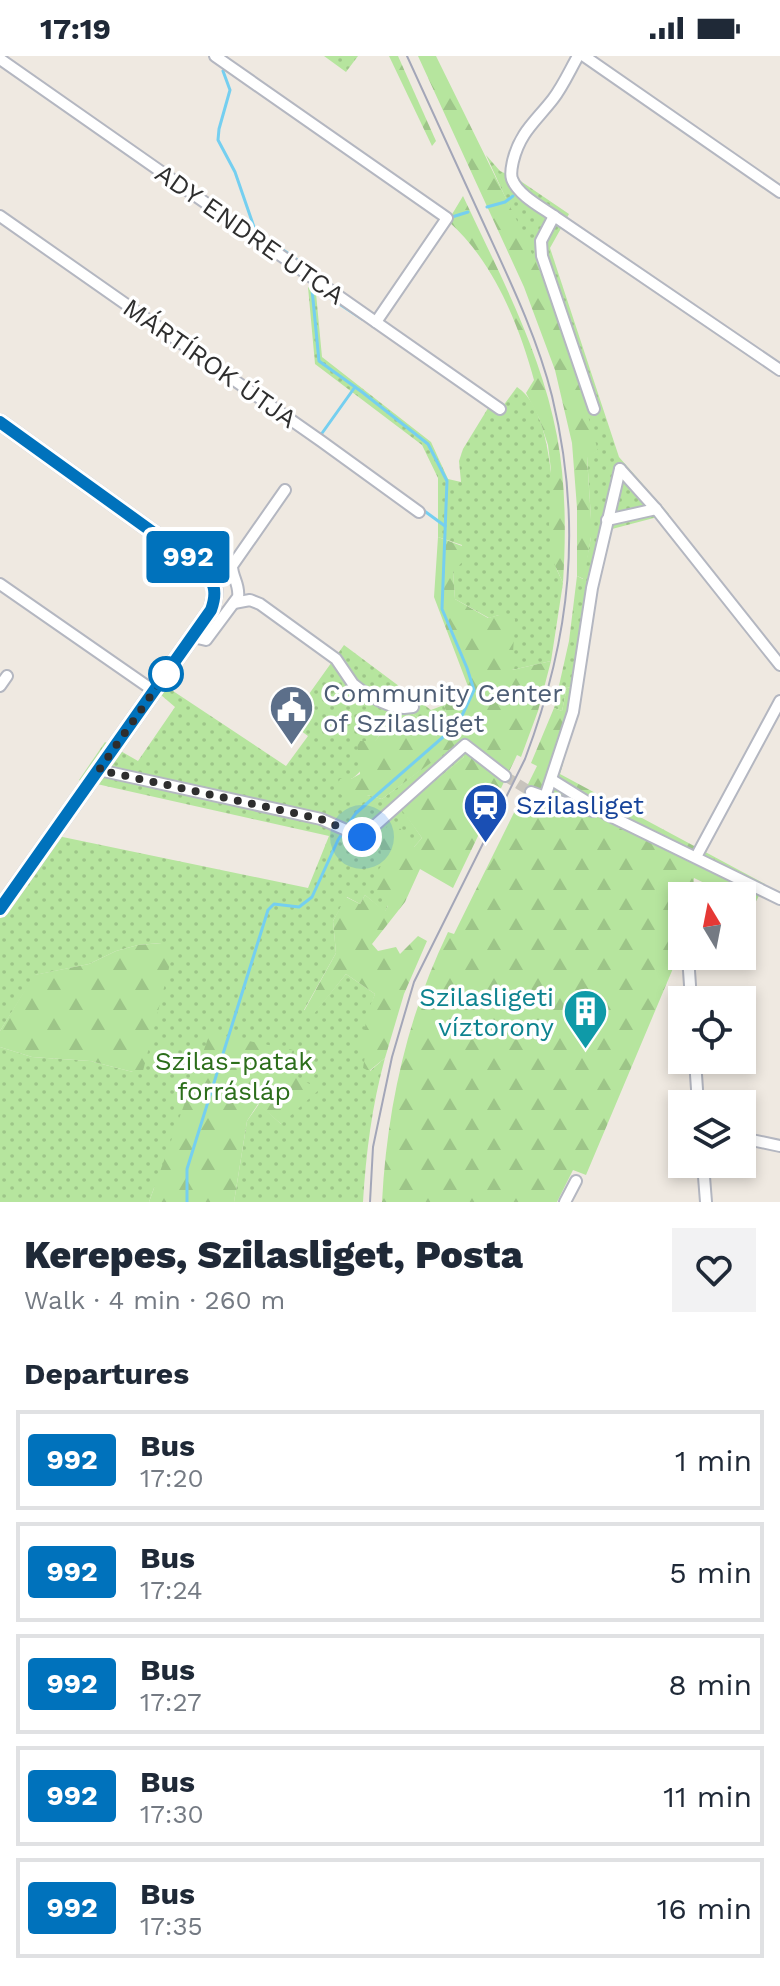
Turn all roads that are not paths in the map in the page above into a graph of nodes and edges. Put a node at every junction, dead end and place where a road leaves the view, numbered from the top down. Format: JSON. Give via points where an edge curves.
{"nodes":[{"id":1,"x":215,"y":56,"type":"edge"},
{"id":2,"x":581,"y":56,"type":"edge"},
{"id":3,"x":0,"y":59,"type":"edge"},
{"id":4,"x":780,"y":192,"type":"edge"},
{"id":5,"x":0,"y":216,"type":"edge"},
{"id":6,"x":554,"y":216,"type":"junction"},
{"id":7,"x":376,"y":322,"type":"junction"},
{"id":8,"x":780,"y":370,"type":"edge"},
{"id":9,"x":500,"y":409,"type":"dead end"},
{"id":10,"x":594,"y":409,"type":"dead end"},
{"id":11,"x":0,"y":422,"type":"edge"},
{"id":12,"x":285,"y":490,"type":"dead end"},
{"id":13,"x":656,"y":509,"type":"junction"},
{"id":14,"x":419,"y":512,"type":"dead end"},
{"id":15,"x":607,"y":520,"type":"junction"},
{"id":16,"x":0,"y":584,"type":"edge"},
{"id":17,"x":234,"y":603,"type":"junction"},
{"id":18,"x":193,"y":637,"type":"junction"},
{"id":19,"x":780,"y":665,"type":"edge"},
{"id":20,"x":7,"y":676,"type":"dead end"},
{"id":21,"x":0,"y":686,"type":"edge"},
{"id":22,"x":154,"y":691,"type":"junction"},
{"id":23,"x":780,"y":701,"type":"edge"},
{"id":24,"x":413,"y":707,"type":"dead end"},
{"id":25,"x":99,"y":770,"type":"junction"},
{"id":26,"x":505,"y":776,"type":"tunnel mouth"},
{"id":27,"x":552,"y":780,"type":"junction"},
{"id":28,"x":531,"y":792,"type":"tunnel mouth"},
{"id":29,"x":545,"y":797,"type":"junction"},
{"id":30,"x":608,"y":815,"type":"junction"},
{"id":31,"x":696,"y":857,"type":"junction"},
{"id":32,"x":780,"y":899,"type":"edge"},
{"id":33,"x":0,"y":909,"type":"edge"},
{"id":34,"x":756,"y":1141,"type":"edge"},
{"id":35,"x":780,"y":1146,"type":"edge"},
{"id":36,"x":704,"y":1178,"type":"edge"},
{"id":37,"x":576,"y":1181,"type":"dead end"},
{"id":38,"x":565,"y":1202,"type":"edge"},
{"id":39,"x":706,"y":1202,"type":"edge"}],
"edges":[{"from":1,"to":7,"type":"street","via":[[447,218]]},
{"from":2,"to":4,"type":"street"},
{"from":2,"to":6,"type":"street","via":[[519,141],[511,167],[523,193]]},
{"from":3,"to":7,"type":"street","name":"ADY ENDRE UTCA"},
{"from":5,"to":14,"type":"street","name":"MÁRTÍROK ÚTJA"},
{"from":6,"to":8,"type":"street"},
{"from":6,"to":10,"type":"street","via":[[541,241],[542,256]]},
{"from":7,"to":9,"type":"street","name":"ADY ENDRE UTCA"},
{"from":11,"to":18,"type":"street","via":[[213,579],[211,610]]},
{"from":12,"to":17,"type":"street","via":[[234,561],[239,590]]},
{"from":13,"to":15,"type":"street"},
{"from":13,"to":15,"type":"street","via":[[620,469]]},
{"from":13,"to":19,"type":"street"},
{"from":15,"to":27,"type":"street","via":[[573,712]]},
{"from":16,"to":22,"type":"street"},
{"from":17,"to":18,"type":"street","via":[[206,640]]},
{"from":17,"to":24,"type":"street","via":[[260,604],[336,659],[353,684],[372,698]]},
{"from":18,"to":22,"type":"street"},
{"from":20,"to":21,"type":"street"},
{"from":22,"to":25,"type":"street"},
{"from":23,"to":31,"type":"street"},
{"from":25,"to":26,"type":"street","via":[[321,819],[362,837],[465,745]]},
{"from":25,"to":33,"type":"street"},
{"from":27,"to":29,"type":"street"},
{"from":27,"to":30,"type":"street"},
{"from":28,"to":29,"type":"street"},
{"from":29,"to":30,"type":"street"},
{"from":30,"to":31,"type":"street"},
{"from":31,"to":32,"type":"street"},
{"from":34,"to":35,"type":"street"},
{"from":36,"to":39,"type":"street"},
{"from":37,"to":38,"type":"street"}]}
